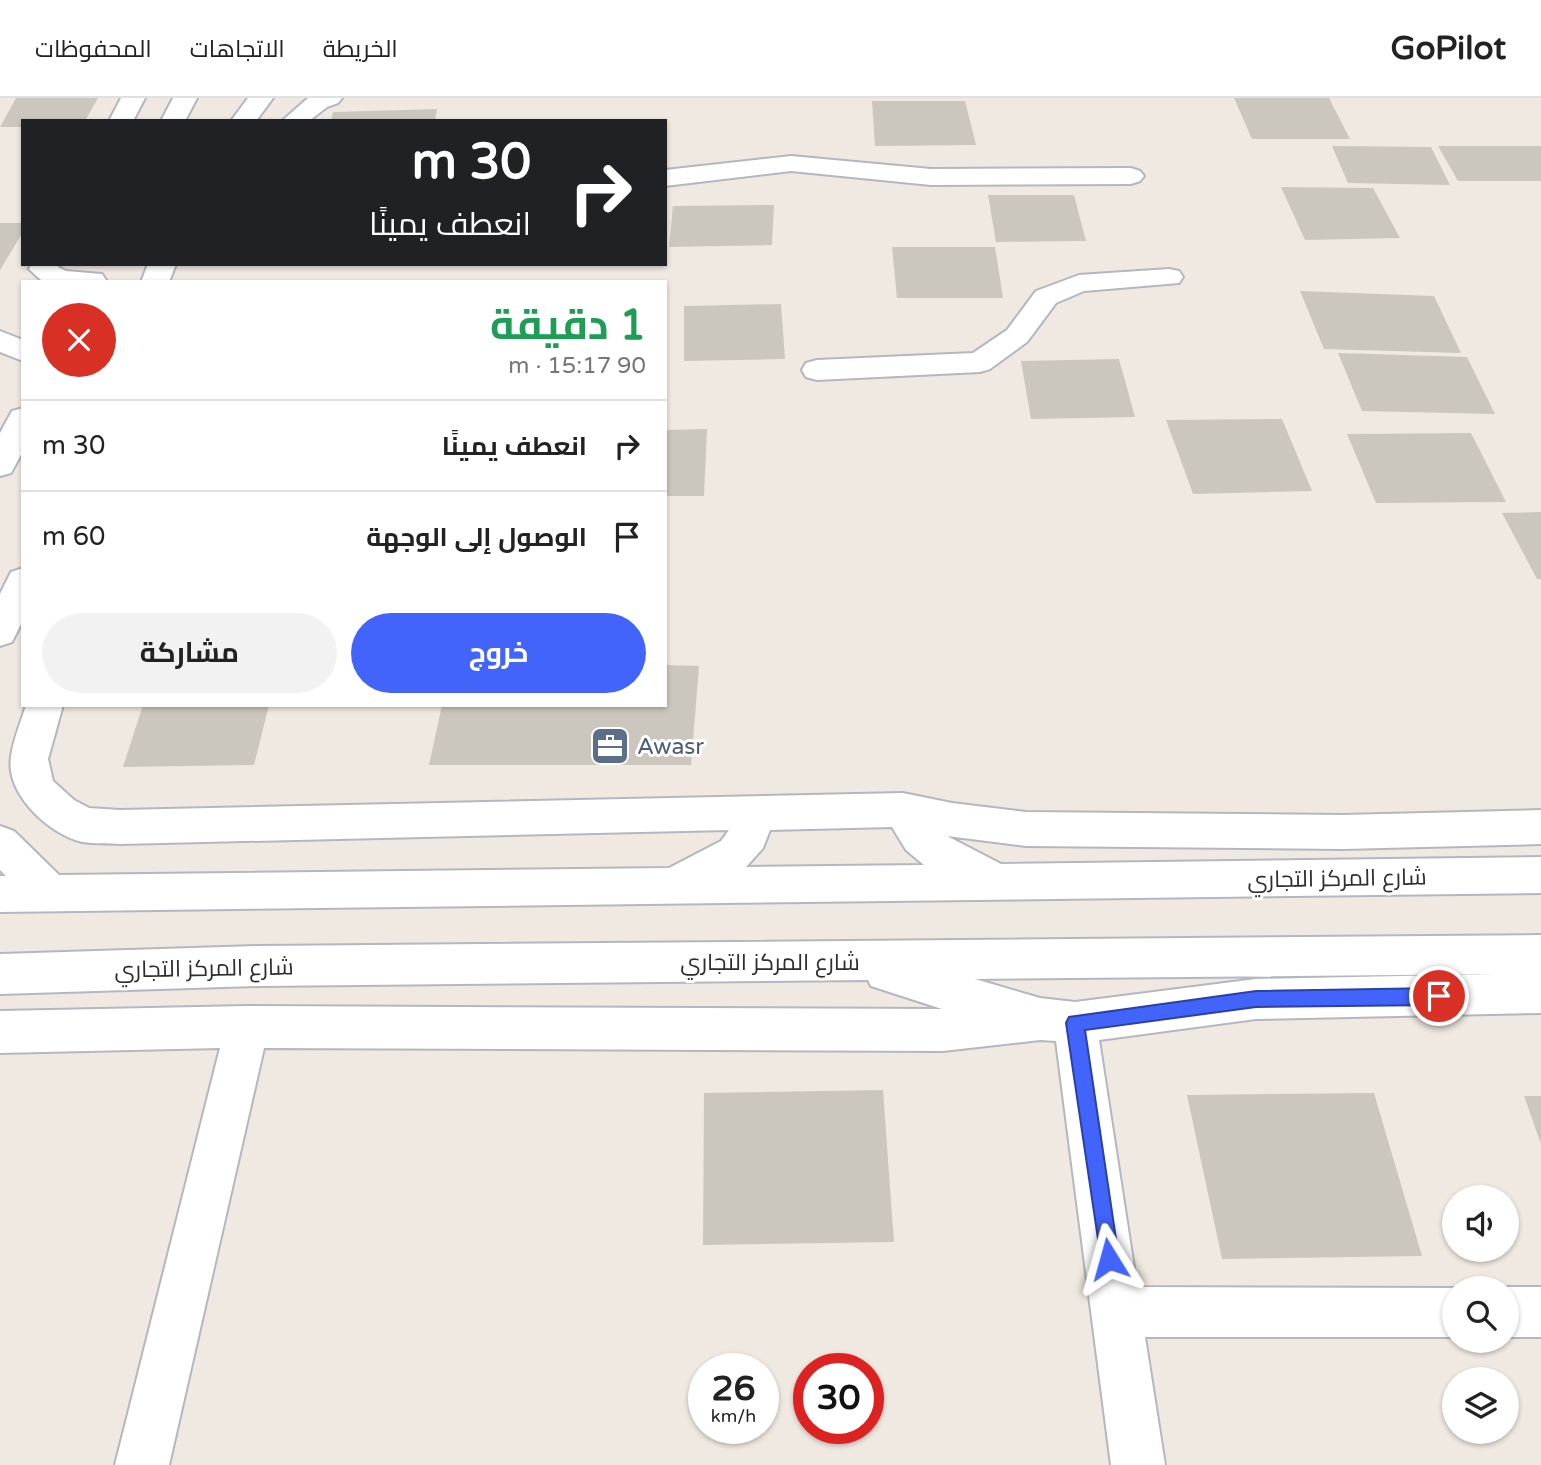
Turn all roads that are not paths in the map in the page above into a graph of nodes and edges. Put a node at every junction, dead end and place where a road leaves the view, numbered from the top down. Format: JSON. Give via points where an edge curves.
{"nodes":[{"id":1,"x":133,"y":98,"type":"edge"},
{"id":2,"x":185,"y":98,"type":"edge"},
{"id":3,"x":236,"y":98,"type":"edge"},
{"id":4,"x":261,"y":98,"type":"edge"},
{"id":5,"x":330,"y":98,"type":"edge"},
{"id":6,"x":122,"y":119,"type":"edge"},
{"id":7,"x":174,"y":119,"type":"edge"},
{"id":8,"x":227,"y":119,"type":"edge"},
{"id":9,"x":245,"y":119,"type":"edge"},
{"id":10,"x":297,"y":119,"type":"edge"},
{"id":11,"x":1131,"y":177,"type":"dead end"},
{"id":12,"x":667,"y":178,"type":"edge"},
{"id":13,"x":44,"y":266,"type":"edge"},
{"id":14,"x":95,"y":275,"type":"edge"},
{"id":15,"x":1169,"y":277,"type":"dead end"},
{"id":16,"x":21,"y":329,"type":"edge"},
{"id":17,"x":0,"y":339,"type":"edge"},
{"id":18,"x":21,"y":351,"type":"edge"},
{"id":19,"x":817,"y":370,"type":"dead end"},
{"id":20,"x":21,"y":422,"type":"edge"},
{"id":21,"x":0,"y":465,"type":"edge"},
{"id":22,"x":21,"y":585,"type":"edge"},
{"id":23,"x":0,"y":632,"type":"edge"},
{"id":24,"x":44,"y":707,"type":"edge"},
{"id":25,"x":903,"y":810,"type":"junction"},
{"id":26,"x":754,"y":814,"type":"junction"},
{"id":27,"x":1541,"y":827,"type":"edge"},
{"id":28,"x":0,"y":843,"type":"edge"},
{"id":29,"x":1541,"y":875,"type":"edge"},
{"id":30,"x":998,"y":882,"type":"junction"},
{"id":31,"x":674,"y":885,"type":"junction"},
{"id":32,"x":50,"y":893,"type":"junction"},
{"id":33,"x":0,"y":894,"type":"edge"},
{"id":34,"x":1541,"y":954,"type":"edge"},
{"id":35,"x":850,"y":961,"type":"junction"},
{"id":36,"x":0,"y":974,"type":"edge"},
{"id":37,"x":1541,"y":993,"type":"edge"},
{"id":38,"x":1057,"y":1021,"type":"junction"},
{"id":39,"x":247,"y":1027,"type":"junction"},
{"id":40,"x":0,"y":1032,"type":"edge"},
{"id":41,"x":1116,"y":1312,"type":"junction"},
{"id":42,"x":1442,"y":1312,"type":"edge"},
{"id":43,"x":1519,"y":1312,"type":"edge"},
{"id":44,"x":1541,"y":1312,"type":"edge"},
{"id":45,"x":142,"y":1465,"type":"edge"},
{"id":46,"x":1138,"y":1465,"type":"edge"}],
"edges":[{"from":1,"to":6,"type":"street"},
{"from":2,"to":7,"type":"street"},
{"from":3,"to":8,"type":"street"},
{"from":4,"to":9,"type":"street"},
{"from":5,"to":10,"type":"street"},
{"from":11,"to":12,"type":"street","via":[[943,178],[776,163]]},
{"from":13,"to":14,"type":"street","via":[[49,275],[64,279]]},
{"from":15,"to":19,"type":"street","via":[[1079,284],[1046,297],[1017,336],[980,362]]},
{"from":16,"to":17,"type":"street"},
{"from":17,"to":18,"type":"street"},
{"from":20,"to":21,"type":"street"},
{"from":22,"to":23,"type":"street"},
{"from":24,"to":26,"type":"street","via":[[29,759],[36,789],[60,812],[83,825]]},
{"from":25,"to":26,"type":"street"},
{"from":25,"to":27,"type":"street","via":[[1026,828],[1343,832]]},
{"from":25,"to":30,"type":"street","via":[[920,838],[942,855]]},
{"from":26,"to":31,"type":"street","via":[[749,836],[735,853]]},
{"from":28,"to":32,"type":"street"},
{"from":29,"to":30,"type":"street","name":"شارع المركز التجاري"},
{"from":30,"to":31,"type":"street","name":"شارع المركز التجاري"},
{"from":31,"to":32,"type":"street","name":"شارع المركز التجاري"},
{"from":32,"to":33,"type":"street","name":"شارع المركز التجاري"},
{"from":34,"to":35,"type":"street","name":"شارع المركز التجاري"},
{"from":35,"to":36,"type":"street","name":"شارع المركز التجاري","via":[[260,966]]},
{"from":35,"to":38,"type":"street"},
{"from":37,"to":38,"type":"street","via":[[1256,999]]},
{"from":38,"to":39,"type":"street","via":[[943,1030]]},
{"from":38,"to":41,"type":"street"},
{"from":39,"to":40,"type":"street"},
{"from":39,"to":45,"type":"street"},
{"from":41,"to":42,"type":"street"},
{"from":41,"to":46,"type":"street"},
{"from":43,"to":44,"type":"street"}]}
